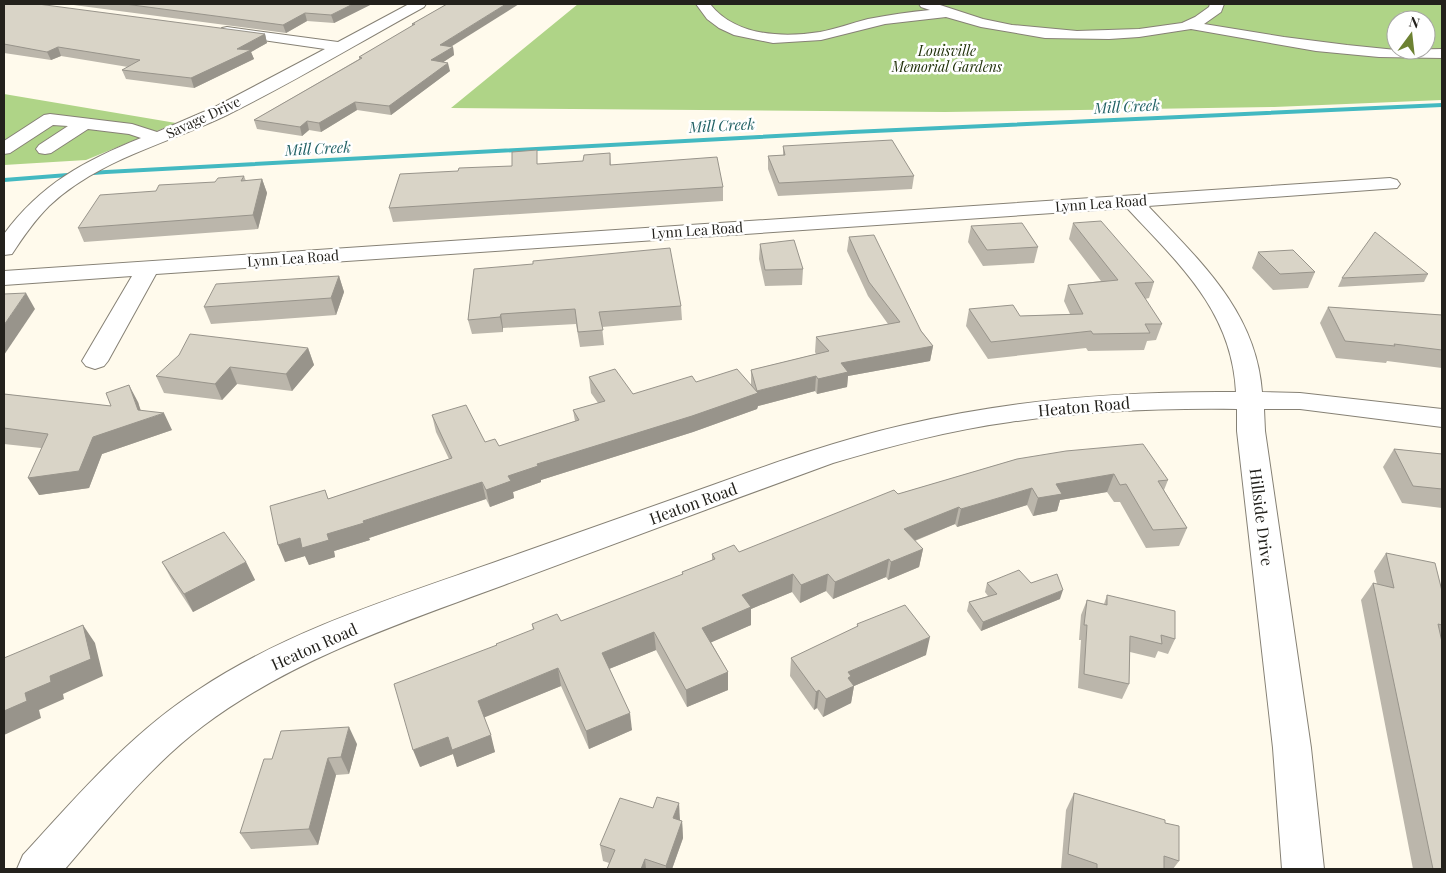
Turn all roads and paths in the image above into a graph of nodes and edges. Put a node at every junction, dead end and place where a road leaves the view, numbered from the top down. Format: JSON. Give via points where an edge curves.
{"nodes":[{"id":1,"x":419,"y":4,"type":"edge"},
{"id":2,"x":703,"y":4,"type":"edge"},
{"id":3,"x":926,"y":4,"type":"edge"},
{"id":4,"x":1217,"y":4,"type":"edge"},
{"id":5,"x":948,"y":13,"type":"junction"},
{"id":6,"x":1190,"y":25,"type":"junction"},
{"id":7,"x":212,"y":29,"type":"edge"},
{"id":8,"x":340,"y":47,"type":"junction"},
{"id":9,"x":1442,"y":54,"type":"edge"},
{"id":10,"x":85,"y":124,"type":"junction"},
{"id":11,"x":158,"y":138,"type":"junction"},
{"id":12,"x":4,"y":149,"type":"edge"},
{"id":13,"x":45,"y":149,"type":"dead end"},
{"id":14,"x":1390,"y":184,"type":"dead end"},
{"id":15,"x":1132,"y":201,"type":"junction"},
{"id":16,"x":4,"y":249,"type":"edge"},
{"id":17,"x":148,"y":268,"type":"junction"},
{"id":18,"x":4,"y":278,"type":"edge"},
{"id":19,"x":95,"y":361,"type":"dead end"},
{"id":20,"x":1250,"y":400,"type":"junction"},
{"id":21,"x":1442,"y":418,"type":"edge"},
{"id":22,"x":38,"y":869,"type":"edge"},
{"id":23,"x":1303,"y":869,"type":"edge"}],
"edges":[{"from":1,"to":8,"type":"street","name":"Savage Drive"},
{"from":2,"to":5,"type":"street","via":[[720,23],[740,32],[776,39],[820,36],[875,22]]},
{"from":3,"to":5,"type":"street"},
{"from":4,"to":6,"type":"street","via":[[1216,9]]},
{"from":5,"to":6,"type":"street","via":[[1026,31],[1070,35],[1121,35]]},
{"from":6,"to":9,"type":"street","via":[[1330,49]]},
{"from":7,"to":8,"type":"street"},
{"from":8,"to":11,"type":"street","name":"Savage Drive","via":[[223,110]]},
{"from":10,"to":11,"type":"street","via":[[132,129]]},
{"from":10,"to":12,"type":"street","via":[[50,119]]},
{"from":10,"to":13,"type":"street"},
{"from":11,"to":16,"type":"street","name":"Savage Drive","via":[[66,183],[24,222]]},
{"from":14,"to":15,"type":"street","name":"Lynn Lea Road"},
{"from":15,"to":17,"type":"street","name":"Lynn Lea Road"},
{"from":15,"to":20,"type":"street","name":"Hillside Drive","via":[[1207,286],[1232,322],[1242,348]]},
{"from":17,"to":18,"type":"street","name":"Lynn Lea Road"},
{"from":17,"to":19,"type":"street"},
{"from":20,"to":21,"type":"street","name":"Heaton Road","via":[[1300,401]]},
{"from":20,"to":22,"type":"street","name":"Heaton Road","via":[[1093,404],[1001,415],[902,434],[823,456],[396,611],[254,674],[191,714],[106,793]]},
{"from":20,"to":23,"type":"street","name":"Hillside Drive","via":[[1251,431],[1292,748]]}]}
